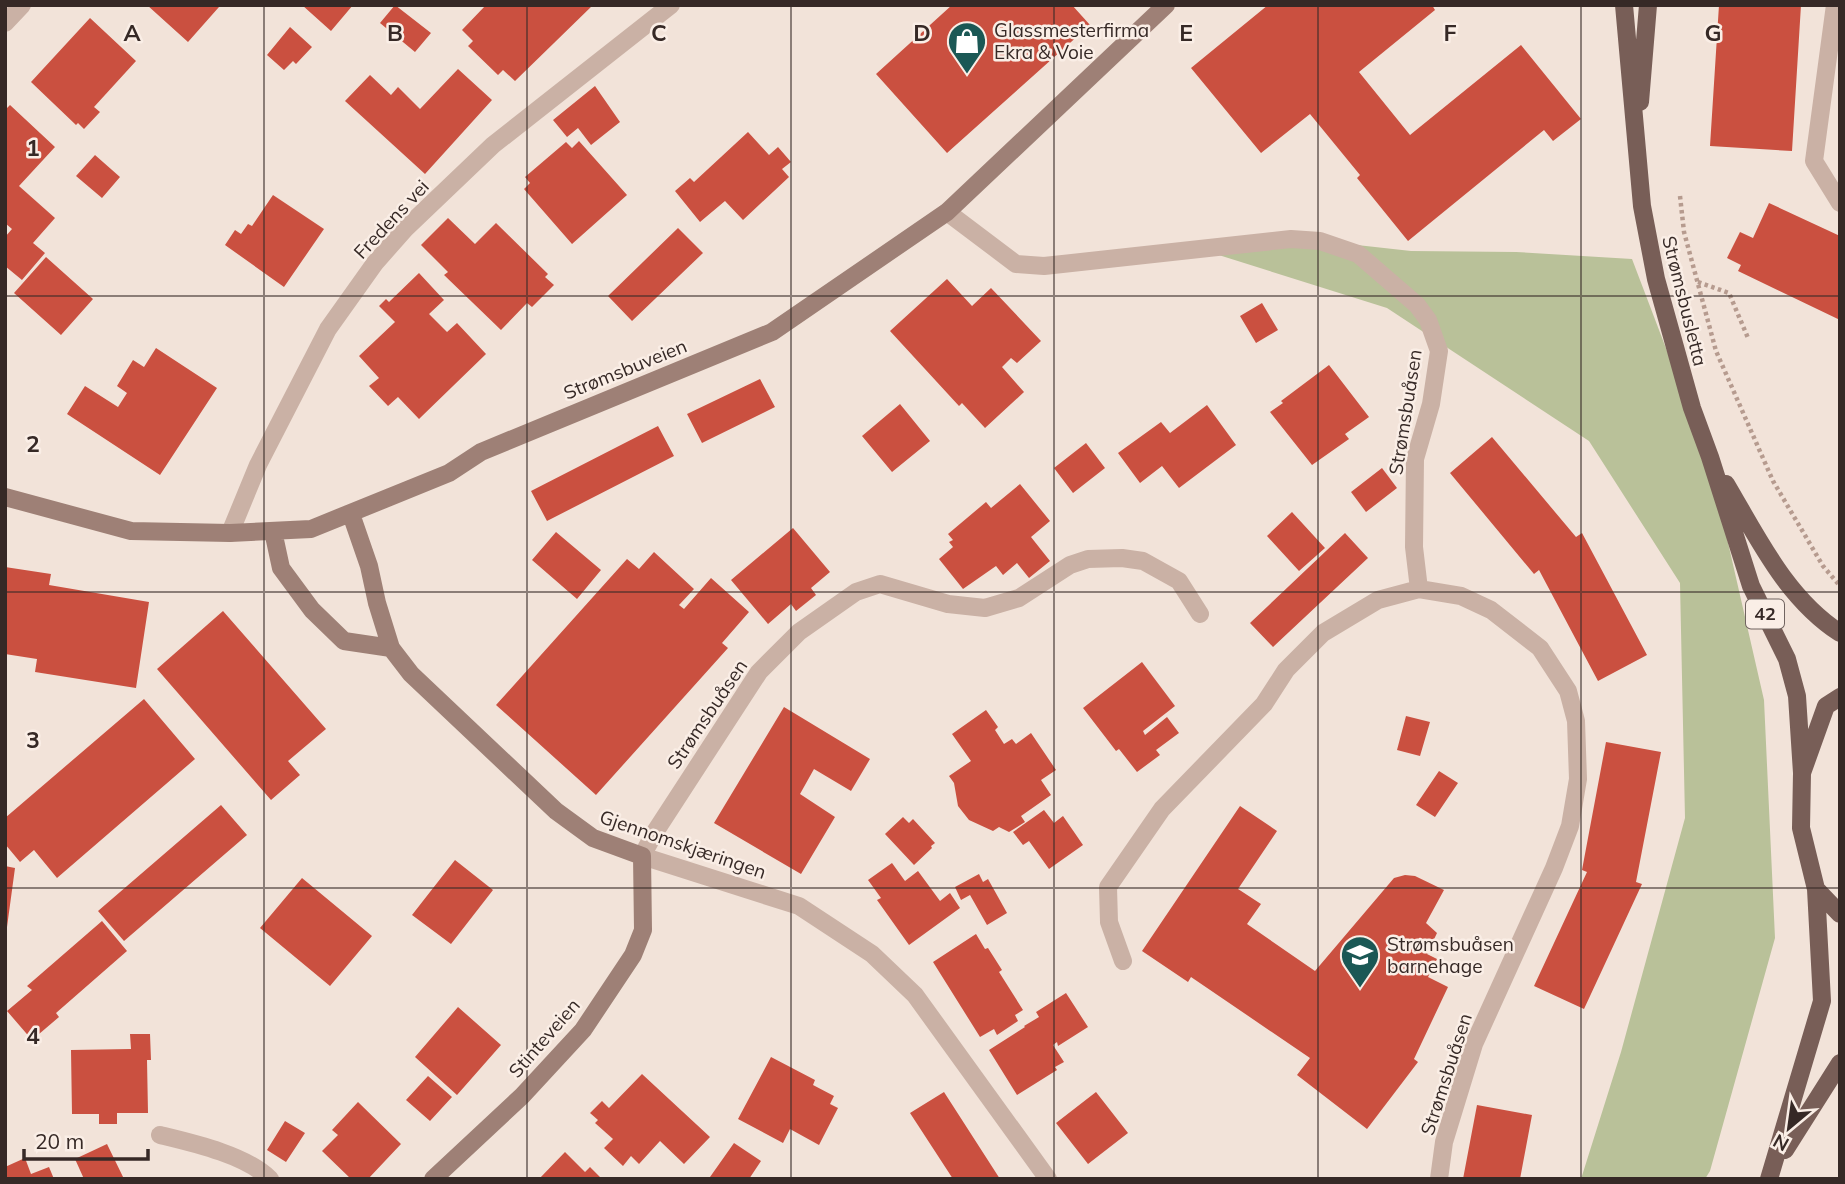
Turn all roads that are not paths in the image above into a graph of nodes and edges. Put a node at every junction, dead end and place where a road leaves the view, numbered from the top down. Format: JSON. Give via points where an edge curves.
{"nodes":[{"id":1,"x":22,"y":5,"type":"edge"},
{"id":2,"x":671,"y":5,"type":"edge"},
{"id":3,"x":1166,"y":5,"type":"edge"},
{"id":4,"x":1624,"y":5,"type":"edge"},
{"id":5,"x":1648,"y":5,"type":"edge"},
{"id":6,"x":1835,"y":5,"type":"edge"},
{"id":7,"x":5,"y":23,"type":"edge"},
{"id":8,"x":1636,"y":151,"type":"junction"},
{"id":9,"x":1840,"y":203,"type":"edge"},
{"id":10,"x":947,"y":212,"type":"junction"},
{"id":11,"x":1710,"y":457,"type":"junction"},
{"id":12,"x":5,"y":497,"type":"edge"},
{"id":13,"x":351,"y":514,"type":"junction"},
{"id":14,"x":273,"y":531,"type":"junction"},
{"id":15,"x":230,"y":533,"type":"junction"},
{"id":16,"x":1419,"y":589,"type":"junction"},
{"id":17,"x":1200,"y":614,"type":"dead end"},
{"id":18,"x":1840,"y":633,"type":"edge"},
{"id":19,"x":391,"y":648,"type":"junction"},
{"id":20,"x":1840,"y":696,"type":"edge"},
{"id":21,"x":1802,"y":773,"type":"junction"},
{"id":22,"x":642,"y":856,"type":"junction"},
{"id":23,"x":1816,"y":889,"type":"junction"},
{"id":24,"x":1840,"y":914,"type":"edge"},
{"id":25,"x":1123,"y":961,"type":"dead end"},
{"id":26,"x":1840,"y":1063,"type":"edge"},
{"id":27,"x":160,"y":1135,"type":"dead end"},
{"id":28,"x":1771,"y":1175,"type":"edge"},
{"id":29,"x":271,"y":1179,"type":"edge"},
{"id":30,"x":433,"y":1179,"type":"edge"},
{"id":31,"x":1048,"y":1179,"type":"edge"},
{"id":32,"x":1439,"y":1179,"type":"edge"}],
"edges":[{"from":1,"to":7,"type":"street"},
{"from":2,"to":15,"type":"street","name":"Fredens vei","via":[[493,145],[375,263],[328,329],[258,465]]},
{"from":3,"to":10,"type":"street","name":"Strømsbuveien"},
{"from":4,"to":8,"type":"main road","name":"Strømsbusletta","number":"42"},
{"from":5,"to":8,"type":"main road","name":"Strømsbusletta","number":"42"},
{"from":6,"to":9,"type":"street","via":[[1814,161]]},
{"from":8,"to":11,"type":"main road","name":"Strømsbusletta","number":"42","via":[[1656,279]]},
{"from":10,"to":13,"type":"street","name":"Strømsbuveien","via":[[772,332],[481,452],[449,473]]},
{"from":10,"to":16,"type":"street","name":"Strømsbuåsen","via":[[1016,264],[1044,267],[1291,239],[1358,254],[1429,320],[1439,351],[1431,404],[1415,459],[1413,547]]},
{"from":11,"to":18,"type":"main road","name":"Strømsbusletta","number":"42","via":[[1780,576]]},
{"from":11,"to":21,"type":"main road","name":"Strømsbusletta","number":"42","via":[[1751,586],[1787,659],[1797,696]]},
{"from":12,"to":15,"type":"street","name":"Strømsbuveien","via":[[131,531]]},
{"from":13,"to":14,"type":"street","name":"Strømsbuveien","via":[[311,529]]},
{"from":13,"to":19,"type":"street","name":"Gjennomskjæringen"},
{"from":14,"to":15,"type":"street","name":"Strømsbuveien"},
{"from":14,"to":19,"type":"street","via":[[281,568],[312,610],[344,641]]},
{"from":16,"to":25,"type":"street","via":[[1378,600],[1323,633],[1286,670],[1264,704],[1162,809],[1108,887],[1109,922]]},
{"from":16,"to":32,"type":"street","name":"Strømsbuåsen","via":[[1461,596],[1491,611],[1540,648],[1568,691],[1576,721],[1578,779],[1570,825],[1555,868],[1474,1044],[1444,1142]]},
{"from":17,"to":22,"type":"street","name":"Strømsbuåsen","via":[[1178,581],[1143,561],[1122,558],[1088,559],[1070,565],[1019,598],[985,608],[948,604],[880,584],[856,592],[799,632],[759,672]]},
{"from":19,"to":22,"type":"street","name":"Gjennomskjæringen","via":[[411,674],[556,811],[593,838]]},
{"from":20,"to":21,"type":"main road","number":"42","via":[[1826,706]]},
{"from":21,"to":23,"type":"main road","number":"42","via":[[1801,828]]},
{"from":22,"to":30,"type":"street","name":"Stinteveien","via":[[643,930],[633,955],[583,1030],[522,1096]]},
{"from":22,"to":31,"type":"street","name":"Gjennomskjæringen","via":[[799,906],[872,954],[915,995]]},
{"from":23,"to":24,"type":"main road"},
{"from":23,"to":28,"type":"main road","number":"42","via":[[1822,1001]]},
{"from":26,"to":28,"type":"main road","number":"42"},
{"from":27,"to":29,"type":"street","via":[[208,1147]]}]}
